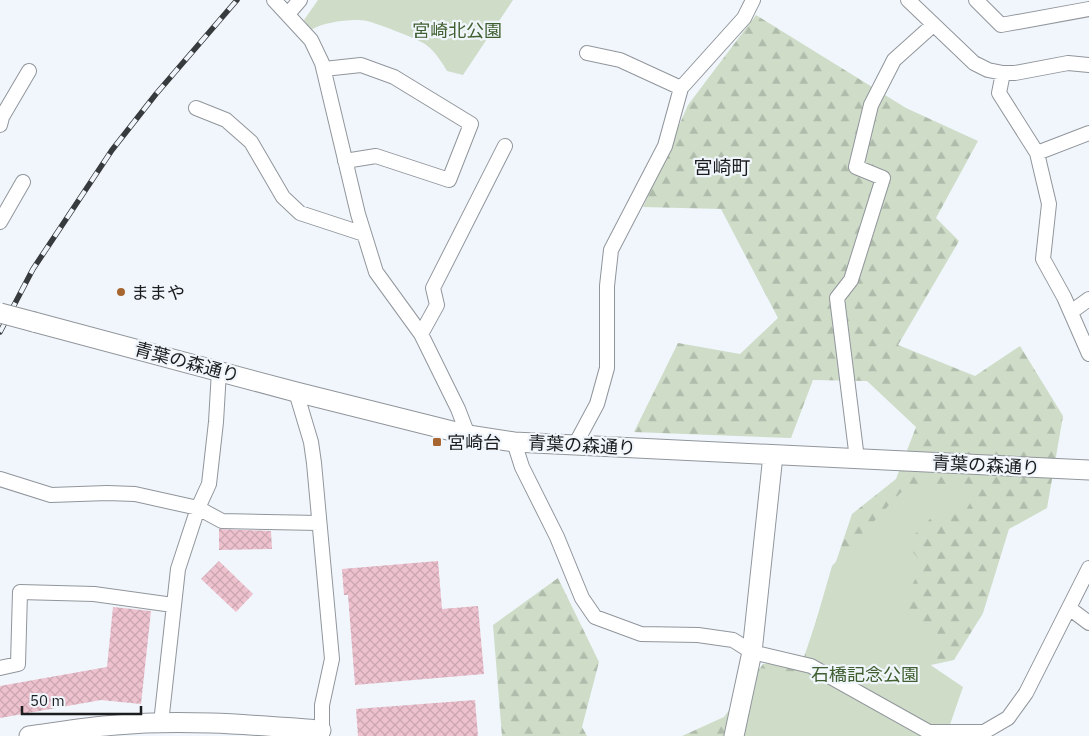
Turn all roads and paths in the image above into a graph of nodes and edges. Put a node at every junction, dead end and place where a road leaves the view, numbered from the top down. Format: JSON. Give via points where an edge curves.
{"nodes":[{"id":1,"x":274,"y":0,"type":"edge"},
{"id":2,"x":300,"y":0,"type":"edge"},
{"id":3,"x":753,"y":0,"type":"edge"},
{"id":4,"x":908,"y":0,"type":"edge"},
{"id":5,"x":976,"y":0,"type":"edge"},
{"id":6,"x":1087,"y":0,"type":"edge"},
{"id":7,"x":1089,"y":7,"type":"edge"},
{"id":8,"x":288,"y":14,"type":"junction"},
{"id":9,"x":933,"y":25,"type":"junction"},
{"id":10,"x":588,"y":53,"type":"dead end"},
{"id":11,"x":1089,"y":65,"type":"edge"},
{"id":12,"x":324,"y":69,"type":"junction"},
{"id":13,"x":29,"y":71,"type":"dead end"},
{"id":14,"x":1003,"y":73,"type":"junction"},
{"id":15,"x":681,"y":88,"type":"junction"},
{"id":16,"x":196,"y":108,"type":"dead end"},
{"id":17,"x":0,"y":125,"type":"edge"},
{"id":18,"x":1089,"y":133,"type":"edge"},
{"id":19,"x":505,"y":146,"type":"dead end"},
{"id":20,"x":1037,"y":153,"type":"junction"},
{"id":21,"x":345,"y":161,"type":"junction"},
{"id":22,"x":24,"y":182,"type":"dead end"},
{"id":23,"x":0,"y":222,"type":"edge"},
{"id":24,"x":364,"y":234,"type":"junction"},
{"id":25,"x":1089,"y":299,"type":"edge"},
{"id":26,"x":1071,"y":312,"type":"junction"},
{"id":27,"x":0,"y":313,"type":"edge"},
{"id":28,"x":421,"y":334,"type":"junction"},
{"id":29,"x":1089,"y":354,"type":"edge"},
{"id":30,"x":219,"y":371,"type":"junction"},
{"id":31,"x":296,"y":392,"type":"junction"},
{"id":32,"x":468,"y":435,"type":"junction"},
{"id":33,"x":514,"y":442,"type":"junction"},
{"id":34,"x":575,"y":445,"type":"junction"},
{"id":35,"x":774,"y":455,"type":"junction"},
{"id":36,"x":857,"y":459,"type":"junction"},
{"id":37,"x":1089,"y":470,"type":"edge"},
{"id":38,"x":0,"y":479,"type":"edge"},
{"id":39,"x":198,"y":508,"type":"junction"},
{"id":40,"x":319,"y":523,"type":"junction"},
{"id":41,"x":1089,"y":568,"type":"edge"},
{"id":42,"x":172,"y":605,"type":"junction"},
{"id":43,"x":1069,"y":608,"type":"junction"},
{"id":44,"x":1089,"y":623,"type":"edge"},
{"id":45,"x":752,"y":652,"type":"junction"},
{"id":46,"x":0,"y":668,"type":"edge"},
{"id":47,"x":161,"y":723,"type":"junction"},
{"id":48,"x":217,"y":729,"type":"edge"},
{"id":49,"x":322,"y":733,"type":"edge"},
{"id":50,"x":29,"y":736,"type":"edge"},
{"id":51,"x":734,"y":736,"type":"edge"}],
"edges":[{"from":1,"to":8,"type":"street"},
{"from":2,"to":8,"type":"street"},
{"from":3,"to":15,"type":"street","via":[[744,18]]},
{"from":4,"to":9,"type":"street"},
{"from":5,"to":7,"type":"street","via":[[1001,25]]},
{"from":6,"to":7,"type":"street"},
{"from":8,"to":12,"type":"street","via":[[311,40]]},
{"from":9,"to":14,"type":"street","via":[[974,63]]},
{"from":9,"to":36,"type":"street","via":[[894,60],[871,104],[856,167],[883,178],[852,280],[836,298]]},
{"from":10,"to":15,"type":"street","via":[[620,60]]},
{"from":11,"to":14,"type":"street","via":[[1068,63]]},
{"from":12,"to":21,"type":"street"},
{"from":12,"to":21,"type":"street","via":[[361,65],[394,77],[471,124],[450,180],[376,156]]},
{"from":13,"to":17,"type":"street"},
{"from":14,"to":20,"type":"street","via":[[1000,93]]},
{"from":15,"to":34,"type":"street","via":[[665,146],[611,250],[607,286],[607,368],[596,404]]},
{"from":16,"to":24,"type":"street","via":[[226,120],[251,142],[283,198],[300,213]]},
{"from":18,"to":20,"type":"street"},
{"from":19,"to":28,"type":"street","via":[[433,288],[437,305]]},
{"from":20,"to":26,"type":"street","via":[[1049,204],[1043,259]]},
{"from":21,"to":24,"type":"street"},
{"from":22,"to":23,"type":"street"},
{"from":24,"to":28,"type":"street","via":[[376,272]]},
{"from":25,"to":26,"type":"street"},
{"from":26,"to":29,"type":"street"},
{"from":27,"to":30,"type":"street","name":"青葉の森通り","bridge":true},
{"from":28,"to":32,"type":"street"},
{"from":30,"to":31,"type":"street","name":"青葉の森通り"},
{"from":30,"to":39,"type":"street","via":[[209,484]]},
{"from":31,"to":32,"type":"street","name":"青葉の森通り"},
{"from":31,"to":40,"type":"street","via":[[311,442]]},
{"from":32,"to":33,"type":"street","name":"青葉の森通り"},
{"from":33,"to":34,"type":"street","name":"青葉の森通り"},
{"from":33,"to":45,"type":"street","via":[[522,468],[557,536],[582,598],[595,617],[642,634],[698,635],[733,640]]},
{"from":34,"to":35,"type":"street","name":"青葉の森通り"},
{"from":35,"to":36,"type":"street","name":"青葉の森通り"},
{"from":35,"to":45,"type":"street"},
{"from":36,"to":37,"type":"street","name":"青葉の森通り"},
{"from":38,"to":39,"type":"street","via":[[51,495],[135,494]]},
{"from":39,"to":40,"type":"street","via":[[222,521]]},
{"from":39,"to":42,"type":"street","via":[[178,569]]},
{"from":40,"to":49,"type":"street","via":[[332,659],[322,705]]},
{"from":41,"to":43,"type":"street"},
{"from":42,"to":46,"type":"street","via":[[94,594],[20,592],[18,664]]},
{"from":42,"to":47,"type":"street"},
{"from":43,"to":44,"type":"street"},
{"from":43,"to":45,"type":"street","via":[[1008,718],[984,732],[929,732],[811,666]]},
{"from":45,"to":51,"type":"street"},
{"from":47,"to":48,"type":"street"},
{"from":47,"to":50,"type":"street"},
{"from":48,"to":49,"type":"street"}]}
